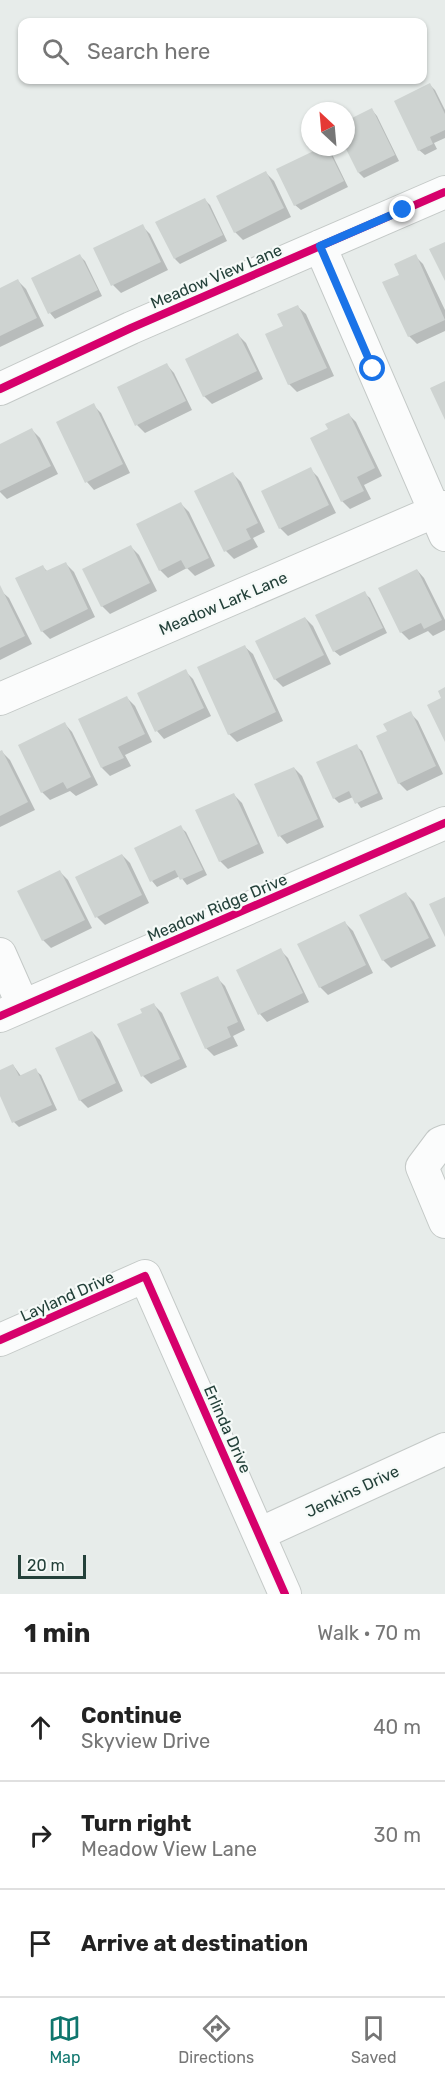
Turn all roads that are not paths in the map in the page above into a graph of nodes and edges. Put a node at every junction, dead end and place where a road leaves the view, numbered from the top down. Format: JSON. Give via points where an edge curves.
{"nodes":[{"id":1,"x":445,"y":192,"type":"edge"},
{"id":2,"x":320,"y":246,"type":"junction"},
{"id":3,"x":0,"y":389,"type":"edge"},
{"id":4,"x":441,"y":518,"type":"edge"},
{"id":5,"x":0,"y":699,"type":"edge"},
{"id":6,"x":445,"y":823,"type":"edge"},
{"id":7,"x":0,"y":954,"type":"edge"},
{"id":8,"x":11,"y":1011,"type":"edge"},
{"id":9,"x":445,"y":1141,"type":"edge"},
{"id":10,"x":445,"y":1222,"type":"edge"},
{"id":11,"x":146,"y":1276,"type":"joint"},
{"id":12,"x":0,"y":1340,"type":"edge"},
{"id":13,"x":445,"y":1449,"type":"edge"},
{"id":14,"x":259,"y":1534,"type":"junction"},
{"id":15,"x":285,"y":1594,"type":"edge"}],
"edges":[{"from":1,"to":2,"type":"street","name":"Meadow View Lane"},
{"from":2,"to":3,"type":"street","name":"Meadow View Lane"},
{"from":2,"to":4,"type":"street"},
{"from":4,"to":5,"type":"street","name":"Meadow Lark Lane"},
{"from":6,"to":8,"type":"street","name":"Meadow Ridge Drive"},
{"from":7,"to":8,"type":"street"},
{"from":9,"to":10,"type":"street","via":[[422,1167]]},
{"from":11,"to":12,"type":"street","name":"Layland Drive"},
{"from":11,"to":14,"type":"street","name":"Erlinda Drive"},
{"from":13,"to":14,"type":"street","name":"Jenkins Drive"},
{"from":14,"to":15,"type":"street","name":"Erlinda Drive"}]}
